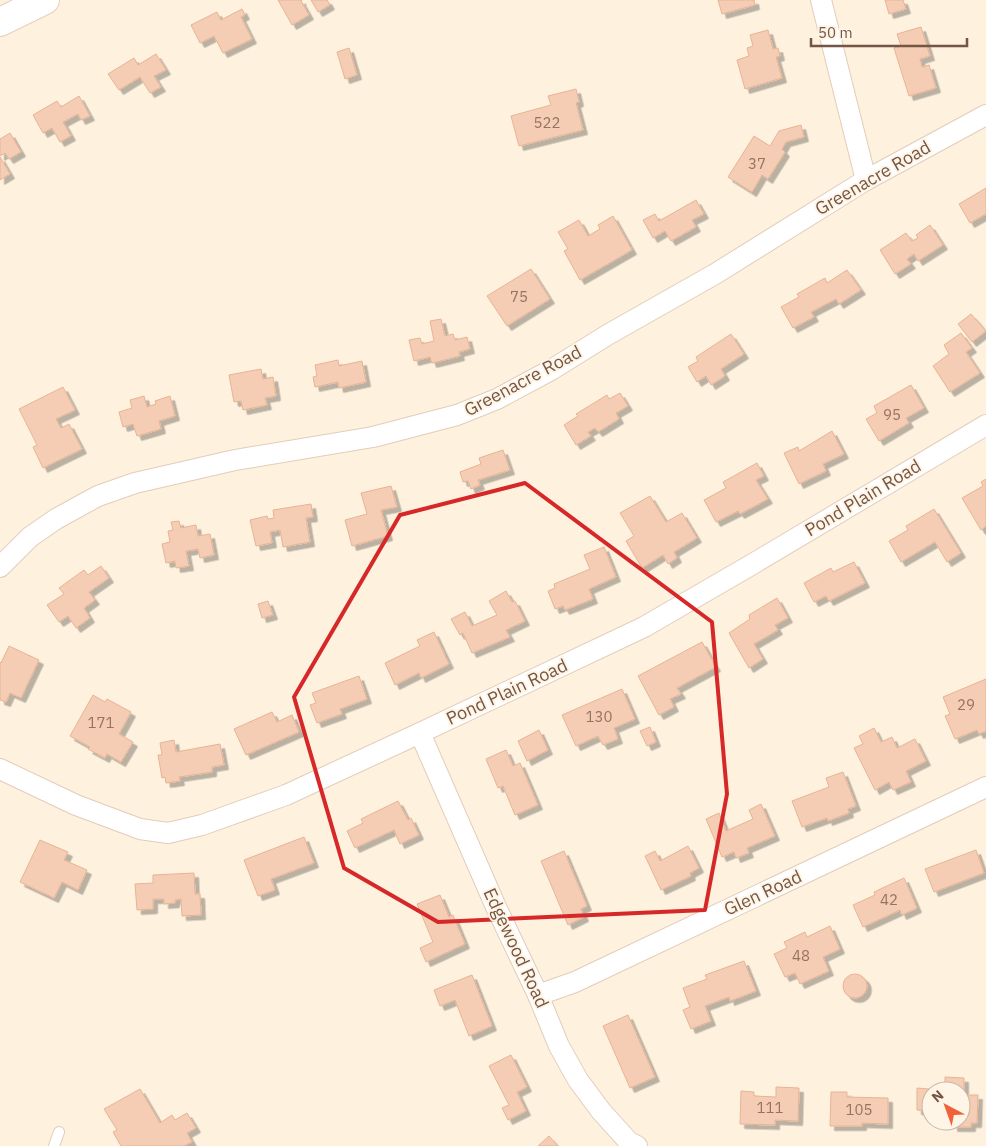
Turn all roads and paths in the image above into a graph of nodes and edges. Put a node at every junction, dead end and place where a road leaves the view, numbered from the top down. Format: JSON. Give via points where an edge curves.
{"nodes":[{"id":1,"x":45,"y":0,"type":"edge"},
{"id":2,"x":820,"y":0,"type":"edge"},
{"id":3,"x":0,"y":22,"type":"edge"},
{"id":4,"x":986,"y":115,"type":"edge"},
{"id":5,"x":866,"y":180,"type":"junction"},
{"id":6,"x":986,"y":424,"type":"edge"},
{"id":7,"x":0,"y":567,"type":"edge"},
{"id":8,"x":420,"y":733,"type":"junction"},
{"id":9,"x":0,"y":769,"type":"edge"},
{"id":10,"x":986,"y":786,"type":"edge"},
{"id":11,"x":538,"y":995,"type":"junction"},
{"id":12,"x":59,"y":1132,"type":"dead end"},
{"id":13,"x":54,"y":1146,"type":"edge"},
{"id":14,"x":637,"y":1146,"type":"edge"}],
"edges":[{"from":1,"to":3,"type":"street"},
{"from":2,"to":5,"type":"street"},
{"from":4,"to":5,"type":"street","name":"Greenacre Road"},
{"from":5,"to":7,"type":"street","name":"Greenacre Road","via":[[715,274],[497,399],[456,415],[373,437],[235,460],[135,483],[98,496],[56,519],[30,537]]},
{"from":6,"to":8,"type":"street","name":"Pond Plain Road","via":[[644,626]]},
{"from":8,"to":9,"type":"street","name":"Pond Plain Road","via":[[286,795],[202,826],[168,833],[140,829],[76,805]]},
{"from":8,"to":11,"type":"street","name":"Edgewood Road"},
{"from":10,"to":11,"type":"street","name":"Glen Road","via":[[575,982]]},
{"from":11,"to":14,"type":"street","name":"Edgewood Road","via":[[559,1046],[578,1080],[601,1111],[629,1142]]},
{"from":12,"to":13,"type":"lane"}]}
